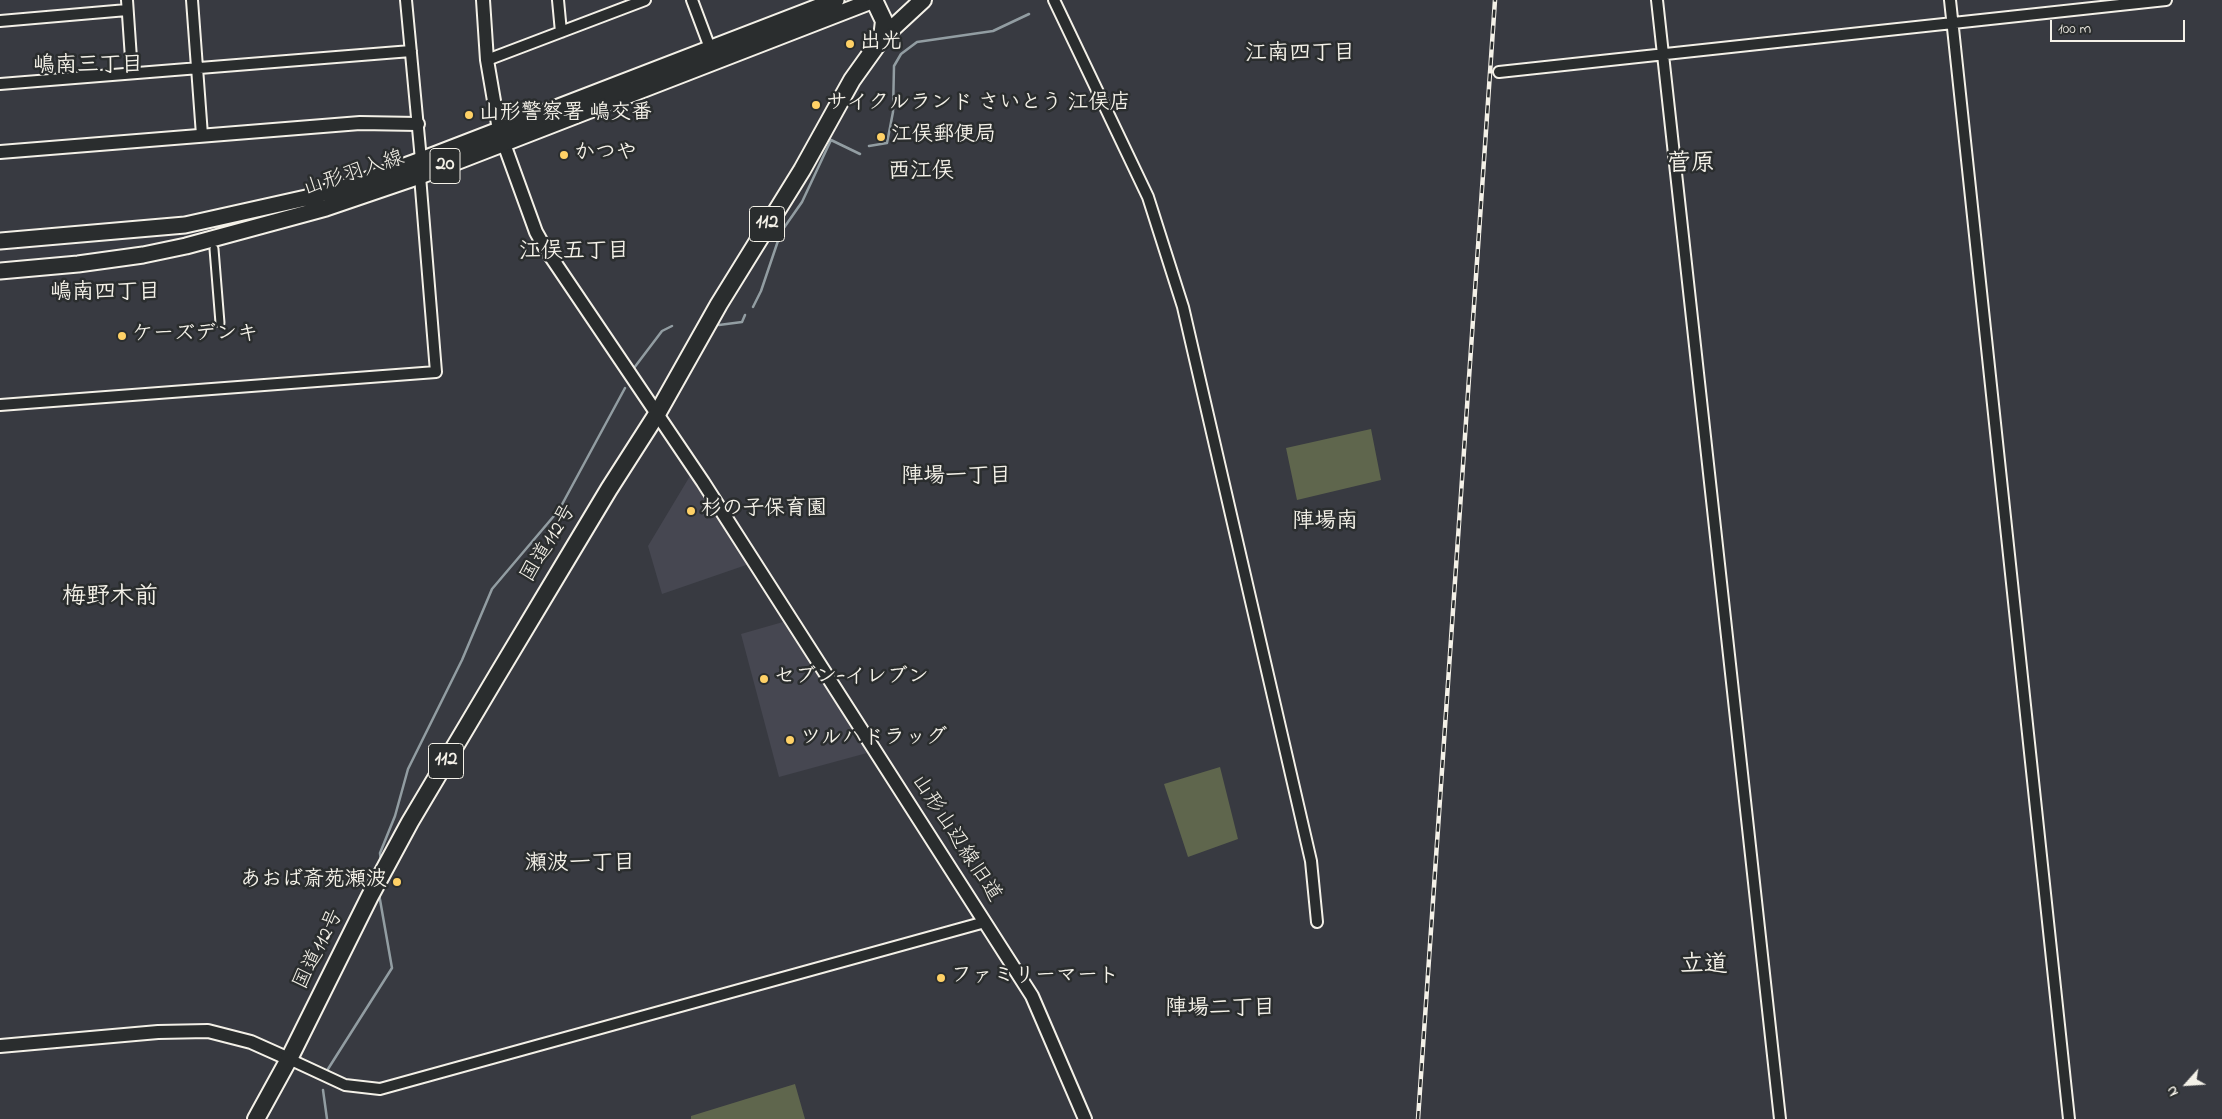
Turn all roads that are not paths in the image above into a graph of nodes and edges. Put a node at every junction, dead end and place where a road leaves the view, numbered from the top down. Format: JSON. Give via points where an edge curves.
{"nodes":[{"id":1,"x":192,"y":0,"type":"edge"},
{"id":2,"x":406,"y":0,"type":"edge"},
{"id":3,"x":483,"y":0,"type":"edge"},
{"id":4,"x":558,"y":0,"type":"edge"},
{"id":5,"x":645,"y":0,"type":"edge"},
{"id":6,"x":692,"y":0,"type":"edge"},
{"id":7,"x":836,"y":0,"type":"edge"},
{"id":8,"x":874,"y":0,"type":"edge"},
{"id":9,"x":923,"y":0,"type":"edge"},
{"id":10,"x":1054,"y":0,"type":"edge"},
{"id":11,"x":1657,"y":0,"type":"edge"},
{"id":12,"x":1950,"y":0,"type":"edge"},
{"id":13,"x":2166,"y":0,"type":"edge"},
{"id":14,"x":624,"y":4,"type":"edge"},
{"id":15,"x":127,"y":5,"type":"edge"},
{"id":16,"x":0,"y":21,"type":"edge"},
{"id":17,"x":1952,"y":24,"type":"junction"},
{"id":18,"x":561,"y":32,"type":"junction"},
{"id":19,"x":882,"y":38,"type":"junction"},
{"id":20,"x":710,"y":48,"type":"junction"},
{"id":21,"x":411,"y":51,"type":"junction"},
{"id":22,"x":1663,"y":55,"type":"junction"},
{"id":23,"x":488,"y":60,"type":"junction"},
{"id":24,"x":197,"y":67,"type":"junction"},
{"id":25,"x":1499,"y":72,"type":"dead end"},
{"id":26,"x":132,"y":73,"type":"junction"},
{"id":27,"x":0,"y":84,"type":"edge"},
{"id":28,"x":418,"y":124,"type":"junction"},
{"id":29,"x":202,"y":135,"type":"junction"},
{"id":30,"x":501,"y":137,"type":"junction"},
{"id":31,"x":0,"y":152,"type":"edge"},
{"id":32,"x":421,"y":160,"type":"junction"},
{"id":33,"x":420,"y":176,"type":"junction"},
{"id":34,"x":0,"y":240,"type":"edge"},
{"id":35,"x":214,"y":249,"type":"dead end"},
{"id":36,"x":0,"y":271,"type":"edge"},
{"id":37,"x":220,"y":323,"type":"dead end"},
{"id":38,"x":0,"y":405,"type":"edge"},
{"id":39,"x":657,"y":414,"type":"junction"},
{"id":40,"x":985,"y":922,"type":"junction"},
{"id":41,"x":1317,"y":922,"type":"dead end"},
{"id":42,"x":0,"y":1046,"type":"edge"},
{"id":43,"x":289,"y":1059,"type":"junction"},
{"id":44,"x":256,"y":1119,"type":"edge"},
{"id":45,"x":1084,"y":1119,"type":"edge"},
{"id":46,"x":1780,"y":1119,"type":"edge"},
{"id":47,"x":2069,"y":1119,"type":"edge"}],
"edges":[{"from":1,"to":24,"type":"street"},
{"from":2,"to":21,"type":"street"},
{"from":3,"to":23,"type":"street","name":"山形山辺線旧道"},
{"from":4,"to":18,"type":"street"},
{"from":5,"to":14,"type":"street"},
{"from":6,"to":20,"type":"street"},
{"from":7,"to":20,"type":"main road","name":"山形羽入線","number":"20"},
{"from":8,"to":19,"type":"highway","via":[[884,21]]},
{"from":8,"to":30,"type":"main road","name":"山形羽入線","number":"20"},
{"from":9,"to":19,"type":"highway","name":"国道112号"},
{"from":10,"to":41,"type":"street","via":[[1148,197],[1183,307],[1311,861]]},
{"from":11,"to":22,"type":"street"},
{"from":12,"to":17,"type":"street"},
{"from":13,"to":17,"type":"street"},
{"from":14,"to":18,"type":"street"},
{"from":15,"to":16,"type":"street"},
{"from":15,"to":26,"type":"street"},
{"from":17,"to":22,"type":"street"},
{"from":17,"to":47,"type":"street"},
{"from":18,"to":23,"type":"street"},
{"from":19,"to":39,"type":"highway","name":"国道112号","number":"112","via":[[852,80]]},
{"from":20,"to":30,"type":"main road","name":"山形羽入線","number":"20"},
{"from":21,"to":24,"type":"street"},
{"from":21,"to":28,"type":"street"},
{"from":22,"to":25,"type":"street"},
{"from":22,"to":46,"type":"street"},
{"from":23,"to":30,"type":"street","name":"山形山辺線旧道"},
{"from":24,"to":26,"type":"street"},
{"from":24,"to":29,"type":"street"},
{"from":26,"to":27,"type":"street"},
{"from":28,"to":29,"type":"street","via":[[360,123]]},
{"from":28,"to":32,"type":"street"},
{"from":29,"to":31,"type":"street"},
{"from":30,"to":32,"type":"main road","name":"山形羽入線","number":"20"},
{"from":30,"to":33,"type":"main road","name":"山形羽入線","number":"20"},
{"from":30,"to":39,"type":"street","name":"山形山辺線旧道","via":[[545,248]]},
{"from":32,"to":34,"type":"main road","name":"山形羽入線","number":"20","via":[[306,198],[185,225]]},
{"from":33,"to":36,"type":"main road","name":"山形羽入線","number":"20","via":[[326,208],[186,246],[96,262]]},
{"from":33,"to":38,"type":"street","via":[[436,372]]},
{"from":35,"to":37,"type":"street"},
{"from":39,"to":40,"type":"street","name":"山形山辺線旧道"},
{"from":39,"to":43,"type":"highway","name":"国道112号","number":"112","via":[[410,822]]},
{"from":40,"to":43,"type":"street","via":[[380,1089],[345,1085]]},
{"from":40,"to":45,"type":"street","name":"山形山辺線旧道","via":[[1032,996]]},
{"from":42,"to":43,"type":"street","via":[[200,1031],[237,1037]]},
{"from":43,"to":44,"type":"highway","name":"国道112号","number":"112"}]}
